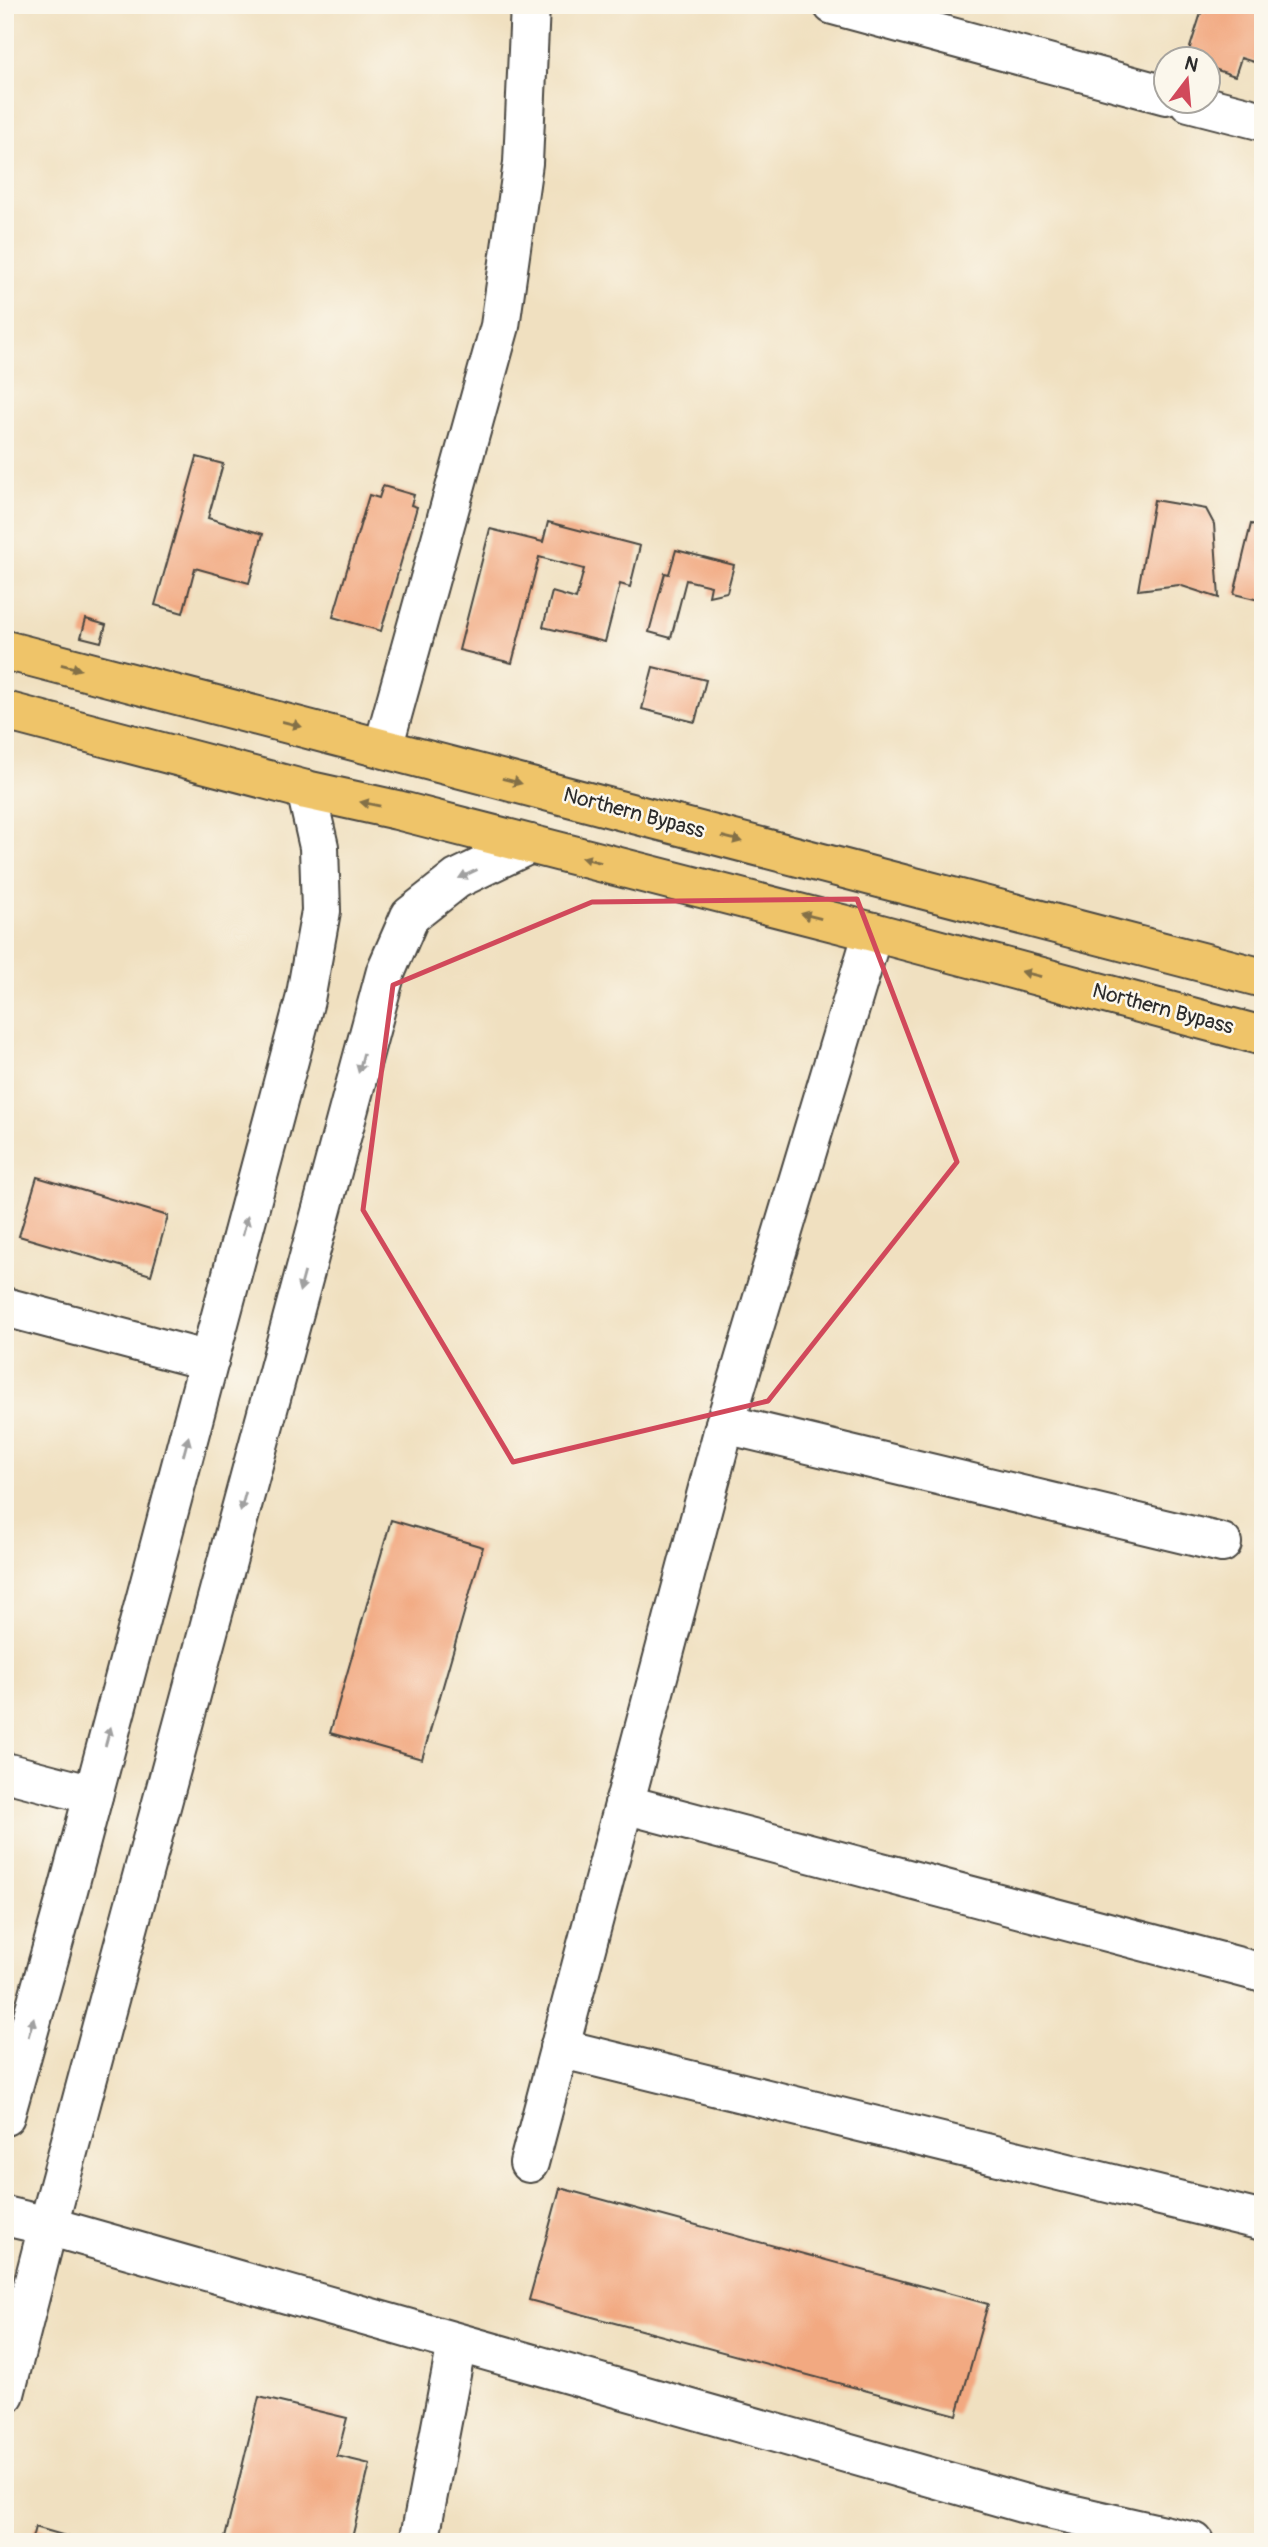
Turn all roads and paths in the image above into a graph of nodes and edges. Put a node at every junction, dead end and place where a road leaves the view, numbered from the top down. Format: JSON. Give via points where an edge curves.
{"nodes":[{"id":1,"x":530,"y":5,"type":"edge"},
{"id":2,"x":833,"y":5,"type":"edge"},
{"id":3,"x":1152,"y":91,"type":"edge"},
{"id":4,"x":1222,"y":110,"type":"edge"},
{"id":5,"x":1263,"y":121,"type":"edge"},
{"id":6,"x":5,"y":650,"type":"edge"},
{"id":7,"x":5,"y":711,"type":"edge"},
{"id":8,"x":383,"y":748,"type":"junction"},
{"id":9,"x":306,"y":790,"type":"junction"},
{"id":10,"x":530,"y":845,"type":"junction"},
{"id":11,"x":873,"y":932,"type":"junction"},
{"id":12,"x":1105,"y":937,"type":"junction"},
{"id":13,"x":1263,"y":978,"type":"edge"},
{"id":14,"x":1090,"y":990,"type":"junction"},
{"id":15,"x":1263,"y":1036,"type":"edge"},
{"id":16,"x":5,"y":1307,"type":"edge"},
{"id":17,"x":209,"y":1361,"type":"junction"},
{"id":18,"x":725,"y":1424,"type":"junction"},
{"id":19,"x":1222,"y":1543,"type":"dead end"},
{"id":20,"x":5,"y":1772,"type":"edge"},
{"id":21,"x":93,"y":1795,"type":"junction"},
{"id":22,"x":624,"y":1804,"type":"junction"},
{"id":23,"x":1263,"y":1973,"type":"edge"},
{"id":24,"x":559,"y":2048,"type":"junction"},
{"id":25,"x":5,"y":2116,"type":"edge"},
{"id":26,"x":529,"y":2163,"type":"dead end"},
{"id":27,"x":5,"y":2216,"type":"edge"},
{"id":28,"x":1263,"y":2221,"type":"edge"},
{"id":29,"x":48,"y":2226,"type":"junction"},
{"id":30,"x":457,"y":2343,"type":"junction"},
{"id":31,"x":5,"y":2395,"type":"edge"},
{"id":32,"x":1022,"y":2503,"type":"junction"},
{"id":33,"x":419,"y":2542,"type":"edge"},
{"id":34,"x":1065,"y":2542,"type":"edge"},
{"id":35,"x":1194,"y":2542,"type":"edge"}],
"edges":[{"from":1,"to":8,"type":"street","via":[[523,163],[500,327]]},
{"from":2,"to":3,"type":"street"},
{"from":4,"to":5,"type":"street"},
{"from":6,"to":8,"type":"main road","name":"Northern Bypass","one_way":true},
{"from":7,"to":9,"type":"main road","name":"Northern Bypass"},
{"from":8,"to":12,"type":"main road","name":"Northern Bypass","one_way":true},
{"from":10,"to":9,"type":"main road","name":"Northern Bypass","one_way":true},
{"from":17,"to":9,"type":"street","one_way":true,"via":[[305,1000],[321,911],[319,847]]},
{"from":11,"to":10,"type":"main road","name":"Northern Bypass","one_way":true},
{"from":10,"to":29,"type":"street","one_way":true,"via":[[457,879],[410,916],[386,971]]},
{"from":14,"to":11,"type":"main road","name":"Northern Bypass","one_way":true},
{"from":11,"to":18,"type":"street"},
{"from":12,"to":13,"type":"main road","name":"Northern Bypass"},
{"from":12,"to":14,"type":"main road"},
{"from":14,"to":15,"type":"main road","name":"Northern Bypass"},
{"from":16,"to":17,"type":"street"},
{"from":21,"to":17,"type":"street","one_way":true},
{"from":18,"to":19,"type":"street"},
{"from":18,"to":22,"type":"street"},
{"from":20,"to":21,"type":"street"},
{"from":25,"to":21,"type":"street","one_way":true},
{"from":22,"to":23,"type":"street"},
{"from":22,"to":24,"type":"street"},
{"from":24,"to":26,"type":"street"},
{"from":24,"to":28,"type":"street"},
{"from":27,"to":29,"type":"street"},
{"from":29,"to":30,"type":"street"},
{"from":29,"to":31,"type":"street"},
{"from":30,"to":32,"type":"street"},
{"from":30,"to":33,"type":"street"},
{"from":32,"to":34,"type":"street"},
{"from":32,"to":35,"type":"street"}]}
